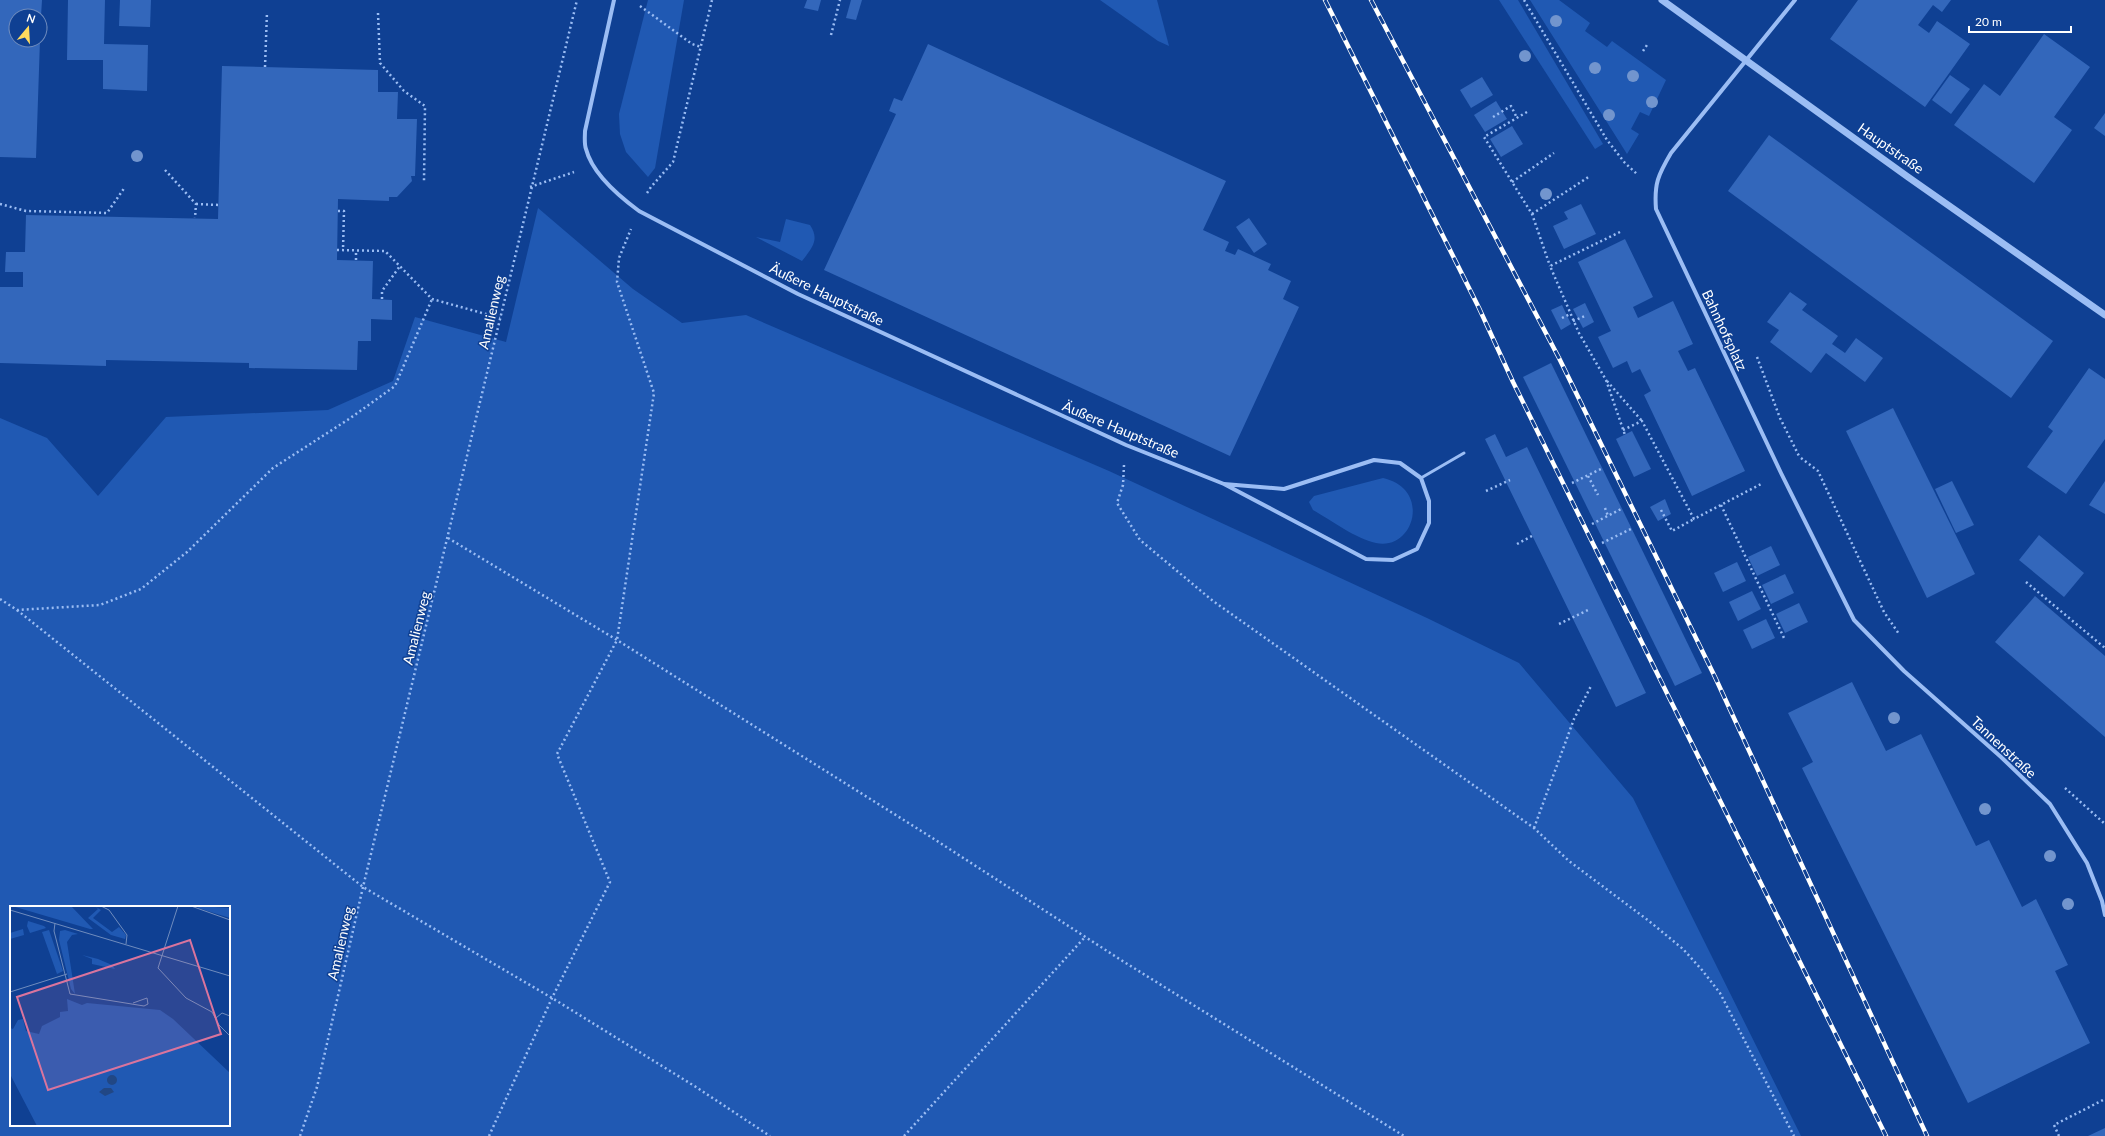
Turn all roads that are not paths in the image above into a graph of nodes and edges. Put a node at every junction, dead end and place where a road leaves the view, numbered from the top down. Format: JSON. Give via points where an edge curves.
{"nodes":[{"id":1,"x":614,"y":0,"type":"edge"},
{"id":2,"x":1662,"y":0,"type":"edge"},
{"id":3,"x":1795,"y":0,"type":"edge"},
{"id":4,"x":1746,"y":60,"type":"junction"},
{"id":5,"x":2105,"y":315,"type":"edge"},
{"id":6,"x":1464,"y":453,"type":"dead end"},
{"id":7,"x":1421,"y":478,"type":"junction"},
{"id":8,"x":1224,"y":484,"type":"junction"},
{"id":9,"x":1854,"y":620,"type":"joint"},
{"id":10,"x":2105,"y":915,"type":"edge"}],
"edges":[{"from":1,"to":8,"type":"street","name":"Äußere Hauptstraße","via":[[584,130],[586,149],[593,165],[623,200],[639,211],[798,294],[1126,444]]},
{"from":2,"to":4,"type":"street","name":"Hauptstraße"},
{"from":3,"to":4,"type":"street","name":"Bahnhofsplatz"},
{"from":4,"to":5,"type":"street","name":"Hauptstraße"},
{"from":4,"to":9,"type":"street","name":"Bahnhofsplatz","via":[[1661,169],[1655,190],[1656,209]]},
{"from":6,"to":7,"type":"lane"},
{"from":7,"to":8,"type":"street","name":"Äußere Hauptstraße","via":[[1400,463],[1374,460],[1284,489]]},
{"from":7,"to":8,"type":"street","name":"Äußere Hauptstraße","via":[[1429,501],[1429,524],[1417,549],[1392,560],[1366,559]]},
{"from":9,"to":10,"type":"street","name":"Tannenstraße","via":[[1904,671],[2050,804],[2087,863]]}]}
